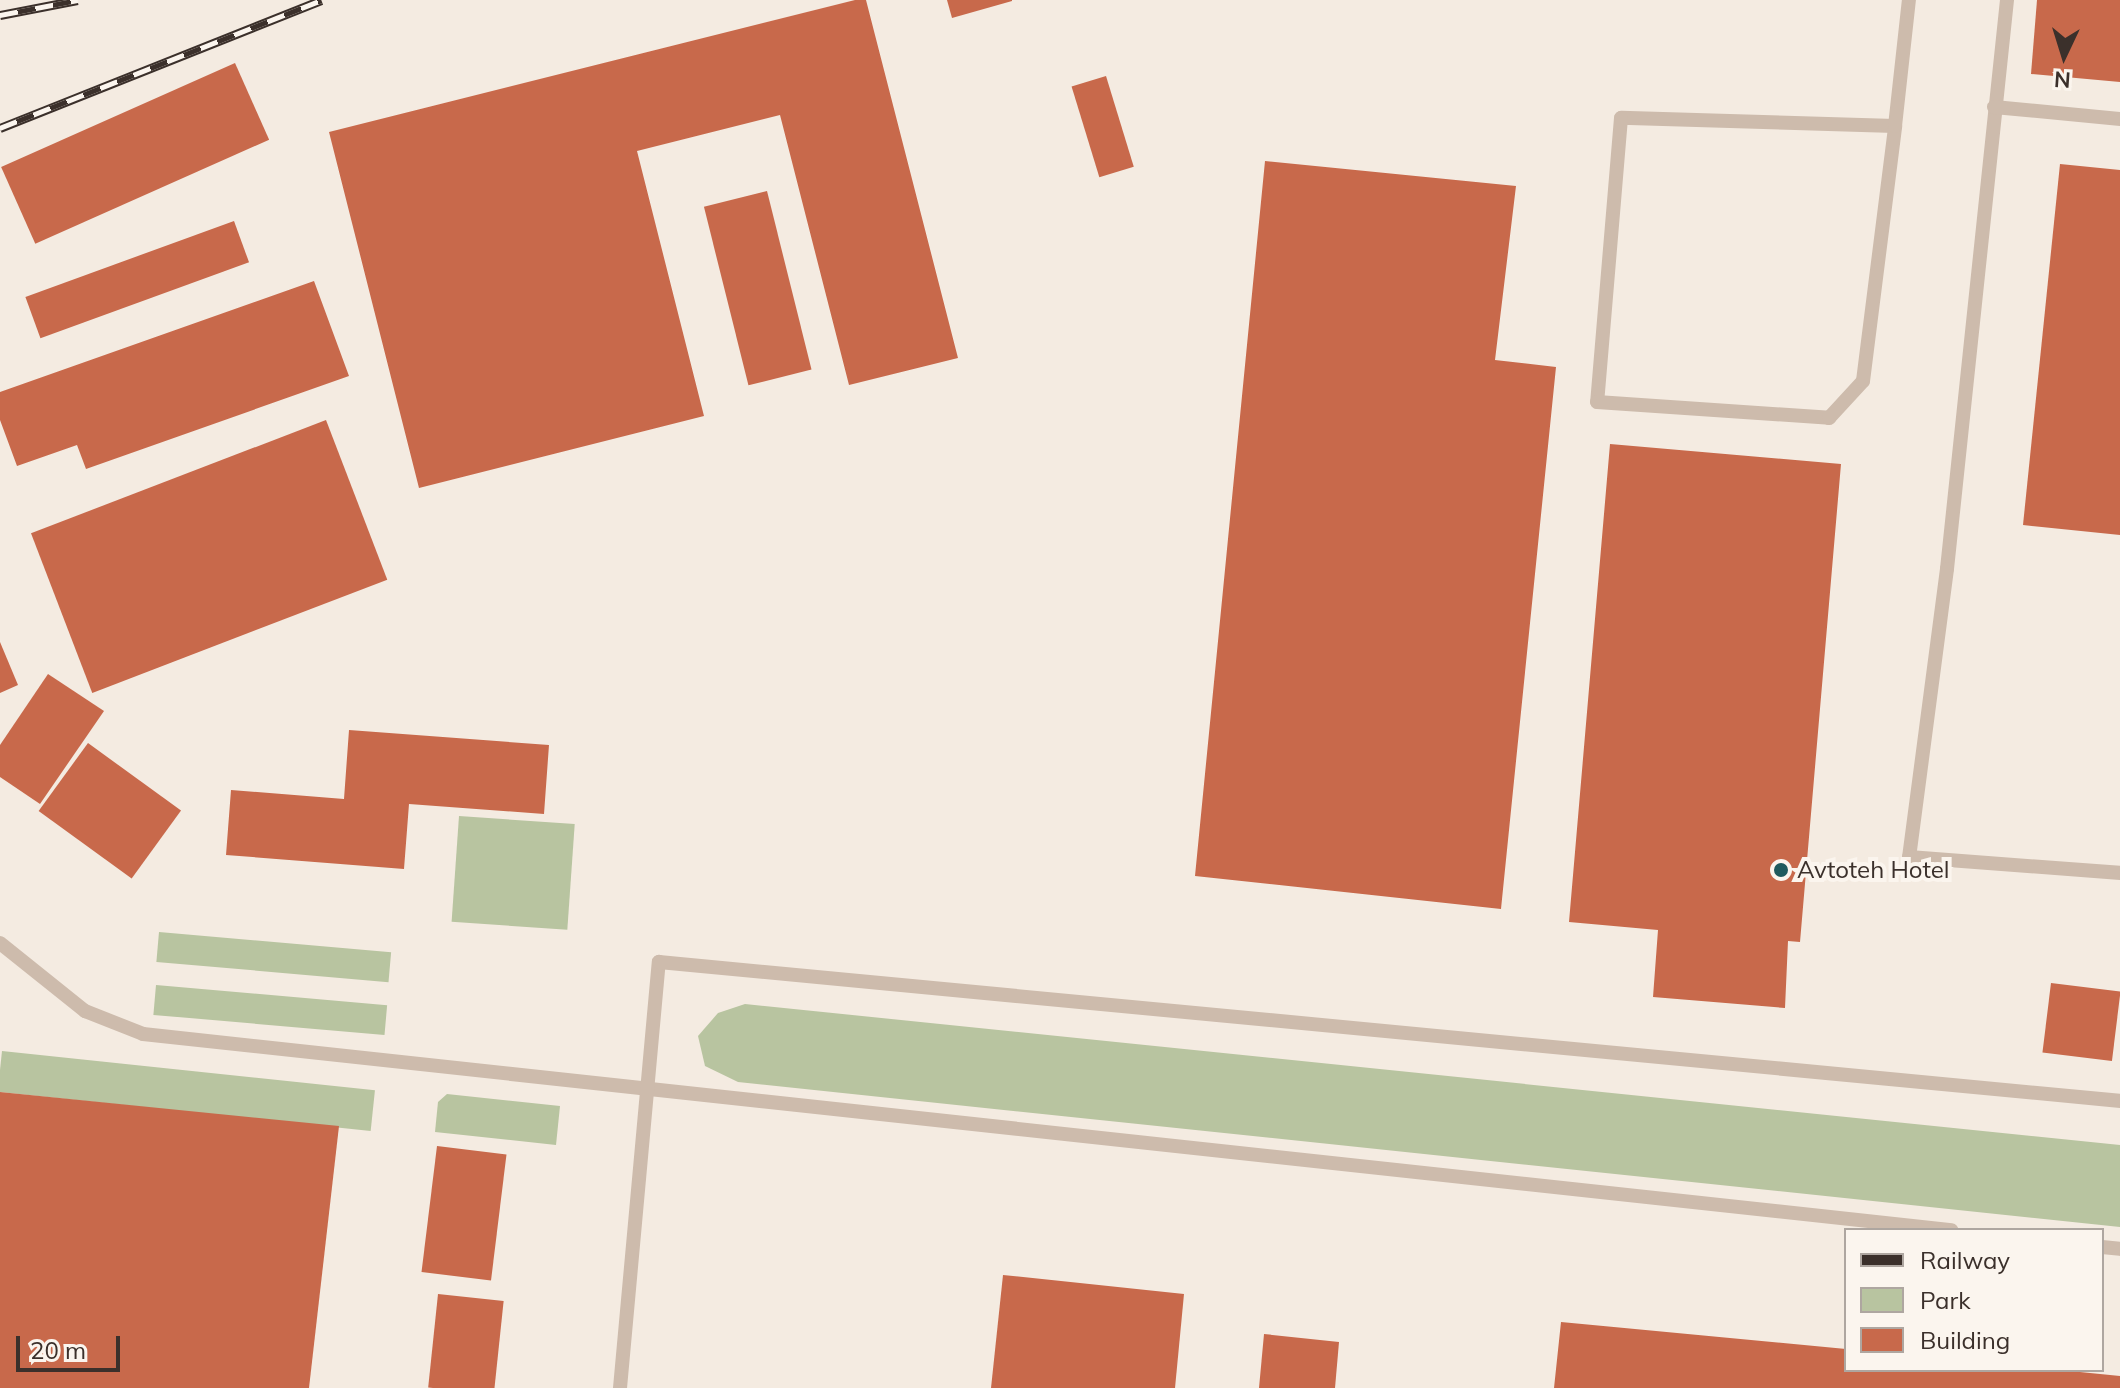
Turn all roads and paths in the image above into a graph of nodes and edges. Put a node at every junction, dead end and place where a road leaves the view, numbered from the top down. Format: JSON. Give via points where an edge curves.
{"nodes":[{"id":1,"x":1909,"y":0,"type":"edge"},
{"id":2,"x":2007,"y":0,"type":"edge"},
{"id":3,"x":1994,"y":107,"type":"junction"},
{"id":4,"x":2120,"y":119,"type":"edge"},
{"id":5,"x":1895,"y":126,"type":"junction"},
{"id":6,"x":2120,"y":873,"type":"edge"},
{"id":7,"x":0,"y":943,"type":"edge"},
{"id":8,"x":648,"y":1085,"type":"junction"},
{"id":9,"x":2120,"y":1101,"type":"edge"},
{"id":10,"x":1933,"y":1228,"type":"edge"},
{"id":11,"x":620,"y":1388,"type":"edge"}],
"edges":[{"from":1,"to":5,"type":"lane"},
{"from":2,"to":3,"type":"lane"},
{"from":3,"to":4,"type":"lane"},
{"from":3,"to":6,"type":"lane","via":[[1947,569],[1909,857]]},
{"from":5,"to":5,"type":"lane","via":[[1621,118],[1597,402],[1829,418],[1863,381]]},
{"from":7,"to":8,"type":"lane","via":[[85,1011],[143,1034]]},
{"from":8,"to":9,"type":"lane","via":[[659,962]]},
{"from":8,"to":10,"type":"lane"},
{"from":8,"to":11,"type":"lane"}]}
